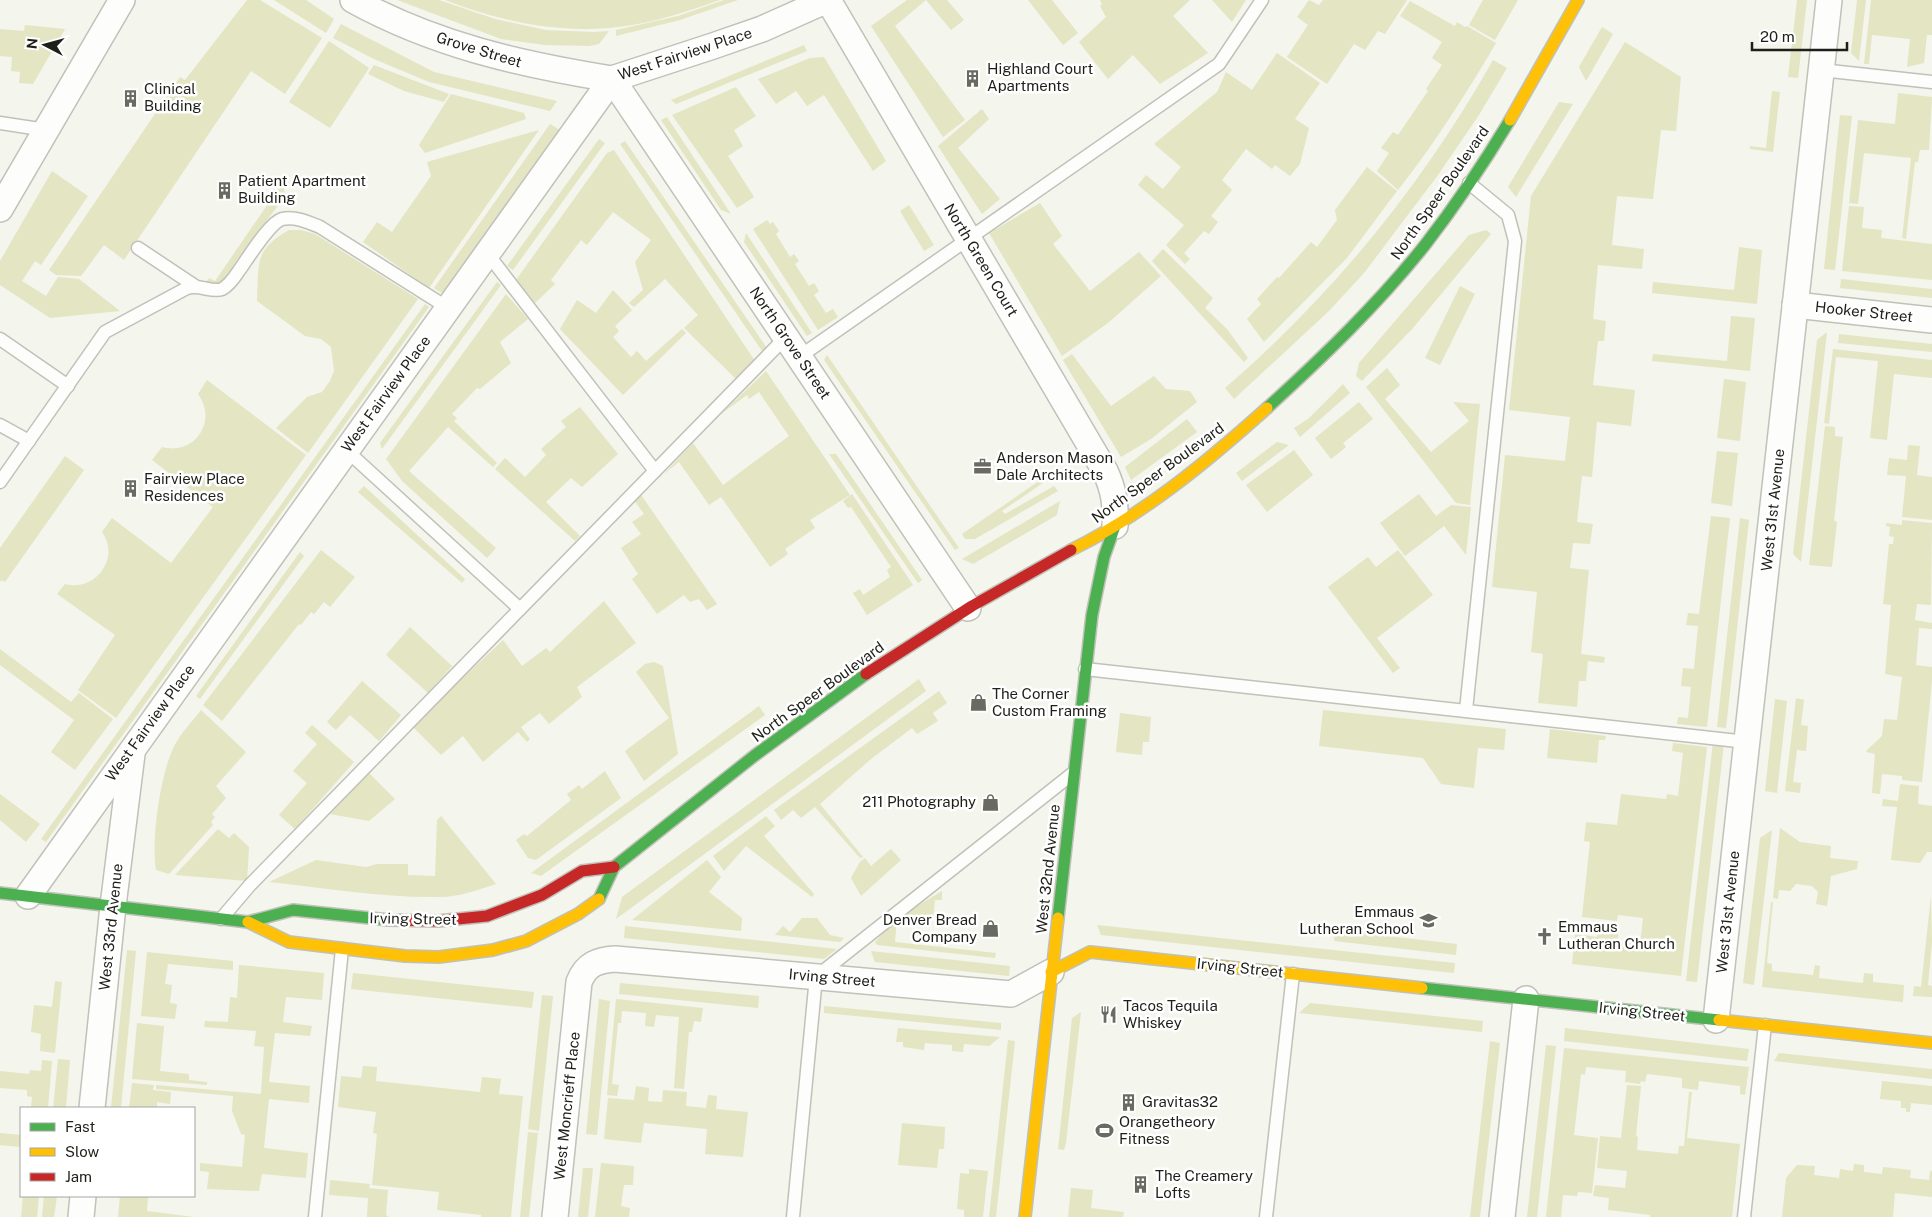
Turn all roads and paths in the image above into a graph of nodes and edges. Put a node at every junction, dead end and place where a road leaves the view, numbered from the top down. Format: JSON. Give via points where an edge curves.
{"nodes":[{"id":1,"x":122,"y":0,"type":"edge"},
{"id":2,"x":353,"y":0,"type":"edge"},
{"id":3,"x":827,"y":0,"type":"edge"},
{"id":4,"x":1262,"y":0,"type":"edge"},
{"id":5,"x":1578,"y":0,"type":"edge"},
{"id":6,"x":1829,"y":0,"type":"edge"},
{"id":7,"x":1821,"y":70,"type":"junction"},
{"id":8,"x":612,"y":79,"type":"junction"},
{"id":9,"x":1932,"y":82,"type":"edge"},
{"id":10,"x":0,"y":123,"type":"edge"},
{"id":11,"x":46,"y":130,"type":"junction"},
{"id":12,"x":1469,"y":183,"type":"junction"},
{"id":13,"x":0,"y":209,"type":"edge"},
{"id":14,"x":968,"y":239,"type":"junction"},
{"id":15,"x":138,"y":248,"type":"dead end"},
{"id":16,"x":487,"y":253,"type":"junction"},
{"id":17,"x":195,"y":286,"type":"junction"},
{"id":18,"x":1796,"y":305,"type":"junction"},
{"id":19,"x":448,"y":308,"type":"junction"},
{"id":20,"x":1932,"y":320,"type":"edge"},
{"id":21,"x":0,"y":339,"type":"edge"},
{"id":22,"x":792,"y":347,"type":"junction"},
{"id":23,"x":68,"y":386,"type":"junction"},
{"id":24,"x":0,"y":425,"type":"edge"},
{"id":25,"x":29,"y":441,"type":"junction"},
{"id":26,"x":346,"y":450,"type":"junction"},
{"id":27,"x":655,"y":472,"type":"junction"},
{"id":28,"x":0,"y":482,"type":"edge"},
{"id":29,"x":1115,"y":526,"type":"junction"},
{"id":30,"x":968,"y":608,"type":"junction"},
{"id":31,"x":520,"y":609,"type":"junction"},
{"id":32,"x":1085,"y":669,"type":"junction"},
{"id":33,"x":1466,"y":710,"type":"junction"},
{"id":34,"x":1747,"y":742,"type":"junction"},
{"id":35,"x":134,"y":747,"type":"junction"},
{"id":36,"x":1073,"y":773,"type":"junction"},
{"id":37,"x":614,"y":867,"type":"junction"},
{"id":38,"x":0,"y":893,"type":"edge"},
{"id":39,"x":28,"y":896,"type":"junction"},
{"id":40,"x":113,"y":906,"type":"junction"},
{"id":41,"x":221,"y":919,"type":"junction"},
{"id":42,"x":248,"y":922,"type":"junction"},
{"id":43,"x":342,"y":949,"type":"junction"},
{"id":44,"x":1051,"y":972,"type":"junction"},
{"id":45,"x":1294,"y":974,"type":"junction"},
{"id":46,"x":816,"y":977,"type":"junction"},
{"id":47,"x":578,"y":994,"type":"joint"},
{"id":48,"x":1526,"y":999,"type":"junction"},
{"id":49,"x":1716,"y":1020,"type":"junction"},
{"id":50,"x":1765,"y":1025,"type":"junction"},
{"id":51,"x":1932,"y":1043,"type":"edge"},
{"id":52,"x":92,"y":1107,"type":"edge"},
{"id":53,"x":83,"y":1197,"type":"edge"},
{"id":54,"x":81,"y":1217,"type":"edge"},
{"id":55,"x":315,"y":1217,"type":"edge"},
{"id":56,"x":555,"y":1217,"type":"edge"},
{"id":57,"x":793,"y":1217,"type":"edge"},
{"id":58,"x":1025,"y":1217,"type":"edge"},
{"id":59,"x":1266,"y":1217,"type":"edge"},
{"id":60,"x":1502,"y":1217,"type":"edge"},
{"id":61,"x":1744,"y":1217,"type":"edge"}],
"edges":[{"from":1,"to":11,"type":"street"},
{"from":2,"to":8,"type":"street","name":"Grove Street","via":[[382,16],[450,43],[535,66]]},
{"from":3,"to":8,"type":"street","name":"West Fairview Place","via":[[762,28]]},
{"from":3,"to":14,"type":"street","name":"North Green Court"},
{"from":4,"to":14,"type":"lane","via":[[1219,64]]},
{"from":5,"to":12,"type":"main road","name":"North Speer Boulevard"},
{"from":6,"to":7,"type":"street","name":"West 31st Avenue"},
{"from":7,"to":9,"type":"lane"},
{"from":7,"to":18,"type":"street","name":"West 31st Avenue"},
{"from":8,"to":16,"type":"street","name":"West Fairview Place"},
{"from":8,"to":22,"type":"street","name":"North Grove Street"},
{"from":10,"to":11,"type":"lane"},
{"from":11,"to":13,"type":"street"},
{"from":12,"to":29,"type":"main road","name":"North Speer Boulevard","via":[[1401,274],[1332,348],[1236,434]]},
{"from":12,"to":33,"type":"lane","via":[[1508,215],[1514,241]]},
{"from":14,"to":22,"type":"lane"},
{"from":14,"to":29,"type":"street","name":"North Green Court","via":[[1105,471],[1116,505]]},
{"from":15,"to":17,"type":"lane"},
{"from":16,"to":19,"type":"street","name":"West Fairview Place"},
{"from":16,"to":27,"type":"lane"},
{"from":17,"to":19,"type":"lane","via":[[222,289],[231,282],[271,227],[280,219],[290,218],[320,228]]},
{"from":17,"to":23,"type":"lane","via":[[105,332]]},
{"from":18,"to":20,"type":"street","name":"Hooker Street"},
{"from":18,"to":34,"type":"street","name":"West 31st Avenue"},
{"from":19,"to":26,"type":"street","name":"West Fairview Place"},
{"from":21,"to":23,"type":"lane"},
{"from":22,"to":27,"type":"lane"},
{"from":22,"to":30,"type":"street","name":"North Grove Street"},
{"from":23,"to":25,"type":"lane"},
{"from":24,"to":25,"type":"lane"},
{"from":25,"to":28,"type":"lane"},
{"from":26,"to":31,"type":"lane"},
{"from":26,"to":35,"type":"street","name":"West Fairview Place"},
{"from":27,"to":31,"type":"lane"},
{"from":29,"to":30,"type":"main road","name":"North Speer Boulevard"},
{"from":29,"to":32,"type":"main road","name":"West 32nd Avenue","via":[[1095,595]]},
{"from":30,"to":37,"type":"main road","name":"North Speer Boulevard","via":[[814,711]]},
{"from":31,"to":41,"type":"lane","via":[[250,885]]},
{"from":32,"to":33,"type":"lane"},
{"from":32,"to":36,"type":"main road","name":"West 32nd Avenue"},
{"from":33,"to":34,"type":"lane"},
{"from":34,"to":49,"type":"street","name":"West 31st Avenue"},
{"from":35,"to":39,"type":"street","name":"West Fairview Place"},
{"from":35,"to":40,"type":"street","name":"West 33rd Avenue"},
{"from":36,"to":44,"type":"main road","name":"West 32nd Avenue"},
{"from":36,"to":46,"type":"lane"},
{"from":37,"to":42,"type":"main road","name":"Irving Street","via":[[582,871],[528,901],[487,916],[463,920],[398,921],[293,910]]},
{"from":37,"to":43,"type":"main road","name":"Irving Street","via":[[598,899],[557,926],[526,941],[493,950],[439,956]]},
{"from":38,"to":39,"type":"main road","name":"Irving Street"},
{"from":39,"to":40,"type":"main road","name":"Irving Street"},
{"from":40,"to":41,"type":"main road","name":"Irving Street"},
{"from":40,"to":52,"type":"street","name":"West 33rd Avenue"},
{"from":41,"to":42,"type":"main road","name":"Irving Street"},
{"from":42,"to":43,"type":"main road","name":"Irving Street","via":[[289,942]]},
{"from":43,"to":55,"type":"lane"},
{"from":44,"to":45,"type":"main road","name":"Irving Street","via":[[1090,952]]},
{"from":44,"to":46,"type":"street","name":"Irving Street","via":[[1011,994]]},
{"from":44,"to":58,"type":"main road","name":"West 32nd Avenue"},
{"from":45,"to":48,"type":"main road","name":"Irving Street"},
{"from":45,"to":59,"type":"lane"},
{"from":46,"to":47,"type":"street","name":"Irving Street","via":[[606,960],[587,968],[579,982]]},
{"from":46,"to":57,"type":"lane"},
{"from":47,"to":56,"type":"street","name":"West Moncrieff Place"},
{"from":48,"to":49,"type":"main road","name":"Irving Street"},
{"from":48,"to":60,"type":"street"},
{"from":49,"to":50,"type":"main road","name":"Irving Street"},
{"from":50,"to":51,"type":"main road","name":"Irving Street"},
{"from":50,"to":61,"type":"lane"},
{"from":53,"to":54,"type":"street"}]}
